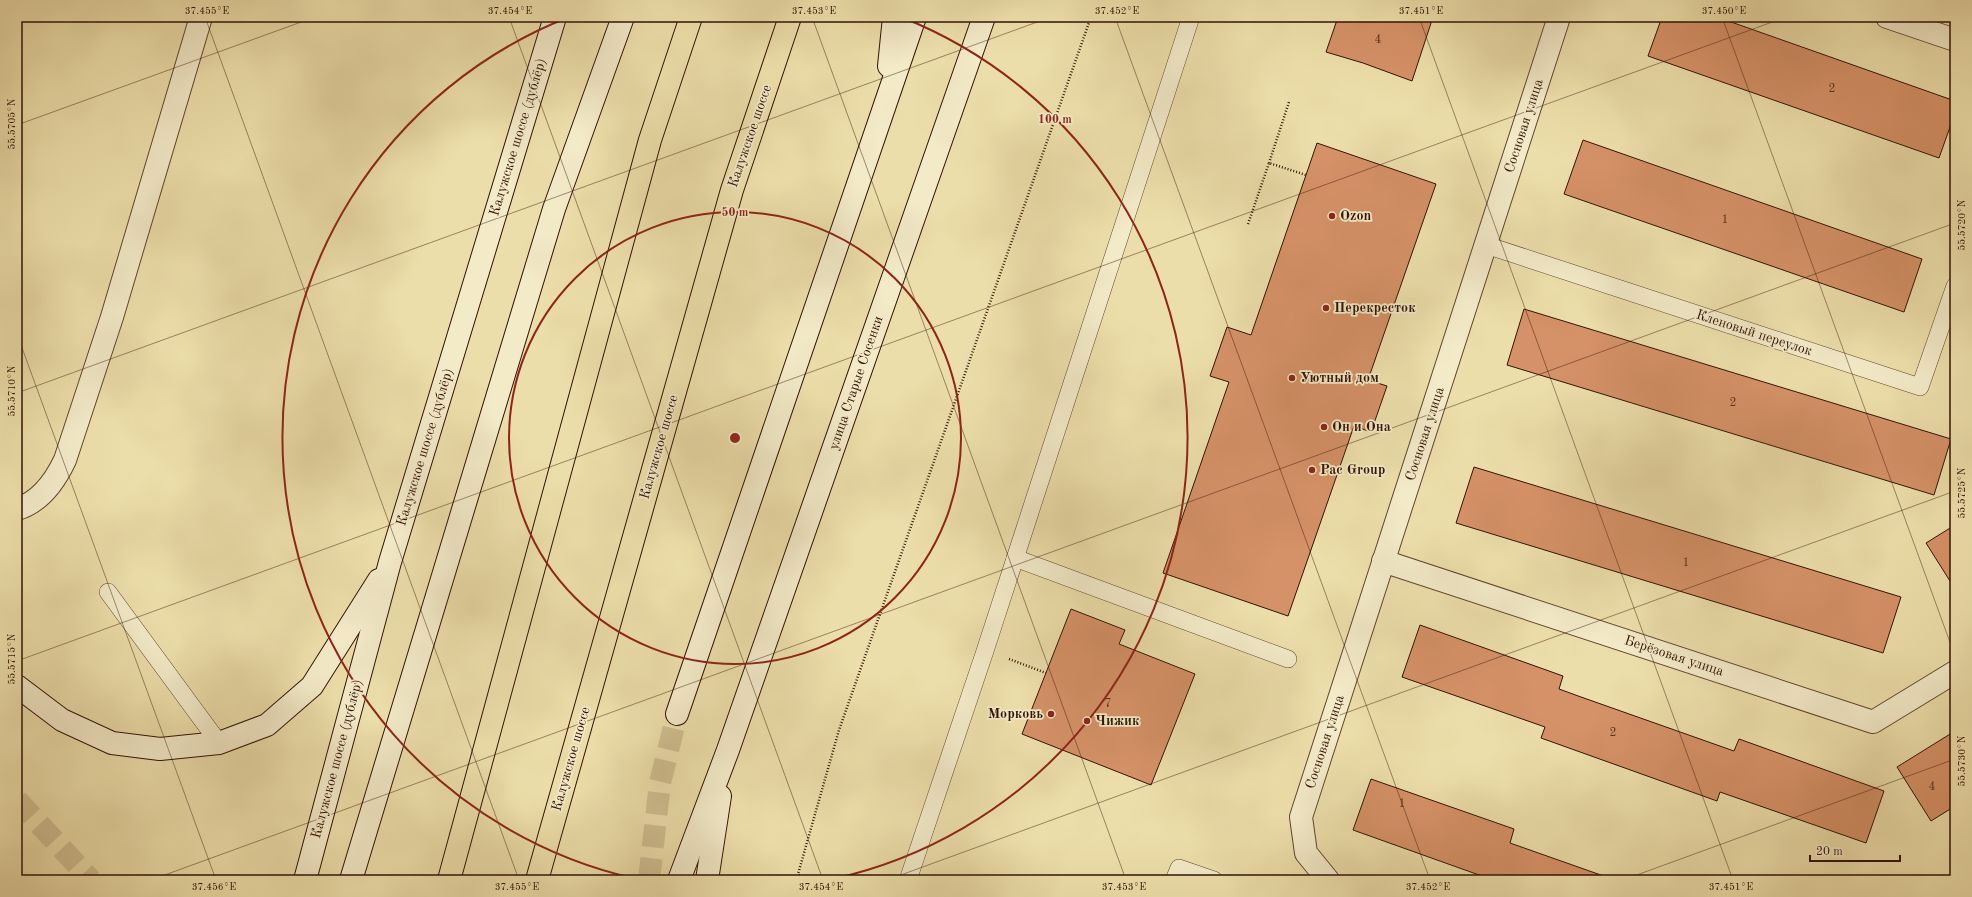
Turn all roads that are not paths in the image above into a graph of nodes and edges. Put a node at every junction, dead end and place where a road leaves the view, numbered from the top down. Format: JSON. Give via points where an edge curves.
{"nodes":[{"id":1,"x":202,"y":17,"type":"edge"},
{"id":2,"x":554,"y":17,"type":"edge"},
{"id":3,"x":623,"y":17,"type":"edge"},
{"id":4,"x":691,"y":17,"type":"edge"},
{"id":5,"x":790,"y":17,"type":"edge"},
{"id":6,"x":894,"y":17,"type":"edge"},
{"id":7,"x":915,"y":17,"type":"edge"},
{"id":8,"x":984,"y":17,"type":"edge"},
{"id":9,"x":1191,"y":17,"type":"edge"},
{"id":10,"x":1559,"y":17,"type":"edge"},
{"id":11,"x":1887,"y":17,"type":"edge"},
{"id":12,"x":1955,"y":40,"type":"edge"},
{"id":13,"x":885,"y":105,"type":"junction"},
{"id":14,"x":1486,"y":245,"type":"junction"},
{"id":15,"x":1955,"y":286,"type":"edge"},
{"id":16,"x":17,"y":508,"type":"edge"},
{"id":17,"x":1015,"y":558,"type":"junction"},
{"id":18,"x":1383,"y":561,"type":"junction"},
{"id":19,"x":390,"y":562,"type":"junction"},
{"id":20,"x":108,"y":592,"type":"dead end"},
{"id":21,"x":1288,"y":659,"type":"dead end"},
{"id":22,"x":1955,"y":672,"type":"edge"},
{"id":23,"x":17,"y":686,"type":"edge"},
{"id":24,"x":677,"y":714,"type":"tunnel mouth"},
{"id":25,"x":219,"y":743,"type":"junction"},
{"id":26,"x":728,"y":750,"type":"junction"},
{"id":27,"x":305,"y":880,"type":"edge"},
{"id":28,"x":350,"y":880,"type":"edge"},
{"id":29,"x":449,"y":880,"type":"edge"},
{"id":30,"x":537,"y":880,"type":"edge"},
{"id":31,"x":678,"y":880,"type":"edge"},
{"id":32,"x":707,"y":880,"type":"edge"},
{"id":33,"x":908,"y":880,"type":"edge"},
{"id":34,"x":1174,"y":880,"type":"edge"},
{"id":35,"x":1214,"y":880,"type":"edge"},
{"id":36,"x":1328,"y":880,"type":"edge"}],
"edges":[{"from":1,"to":16,"type":"main road","via":[[112,317],[65,460],[58,476],[47,490],[35,500]]},
{"from":2,"to":19,"type":"main road","name":"Калужское шоссе (дублёр)"},
{"from":3,"to":28,"type":"main road","via":[[554,210]]},
{"from":4,"to":29,"type":"highway","via":[[650,140]]},
{"from":5,"to":30,"type":"highway","name":"Калужское шоссе","via":[[732,190]]},
{"from":6,"to":13,"type":"main road"},
{"from":7,"to":13,"type":"main road"},
{"from":8,"to":26,"type":"main road","name":"улица Старые Сосенки"},
{"from":9,"to":17,"type":"lane"},
{"from":10,"to":14,"type":"main road","name":"Сосновая улица"},
{"from":11,"to":12,"type":"main road"},
{"from":13,"to":24,"type":"main road"},
{"from":14,"to":15,"type":"lane","name":"Кленовый переулок","via":[[1920,387]]},
{"from":14,"to":18,"type":"main road","name":"Сосновая улица"},
{"from":17,"to":21,"type":"lane"},
{"from":17,"to":33,"type":"lane"},
{"from":18,"to":22,"type":"main road","name":"Берёзовая улица","via":[[1873,722]]},
{"from":18,"to":36,"type":"main road","name":"Сосновая улица","via":[[1301,817],[1306,853]]},
{"from":19,"to":25,"type":"main road","via":[[312,686],[267,725]]},
{"from":19,"to":27,"type":"main road","name":"Калужское шоссе (дублёр)"},
{"from":20,"to":25,"type":"lane"},
{"from":23,"to":25,"type":"main road","via":[[62,720],[112,743],[160,749]]},
{"from":26,"to":31,"type":"main road"},
{"from":26,"to":32,"type":"main road"},
{"from":34,"to":35,"type":"lane","via":[[1179,868]]}]}
